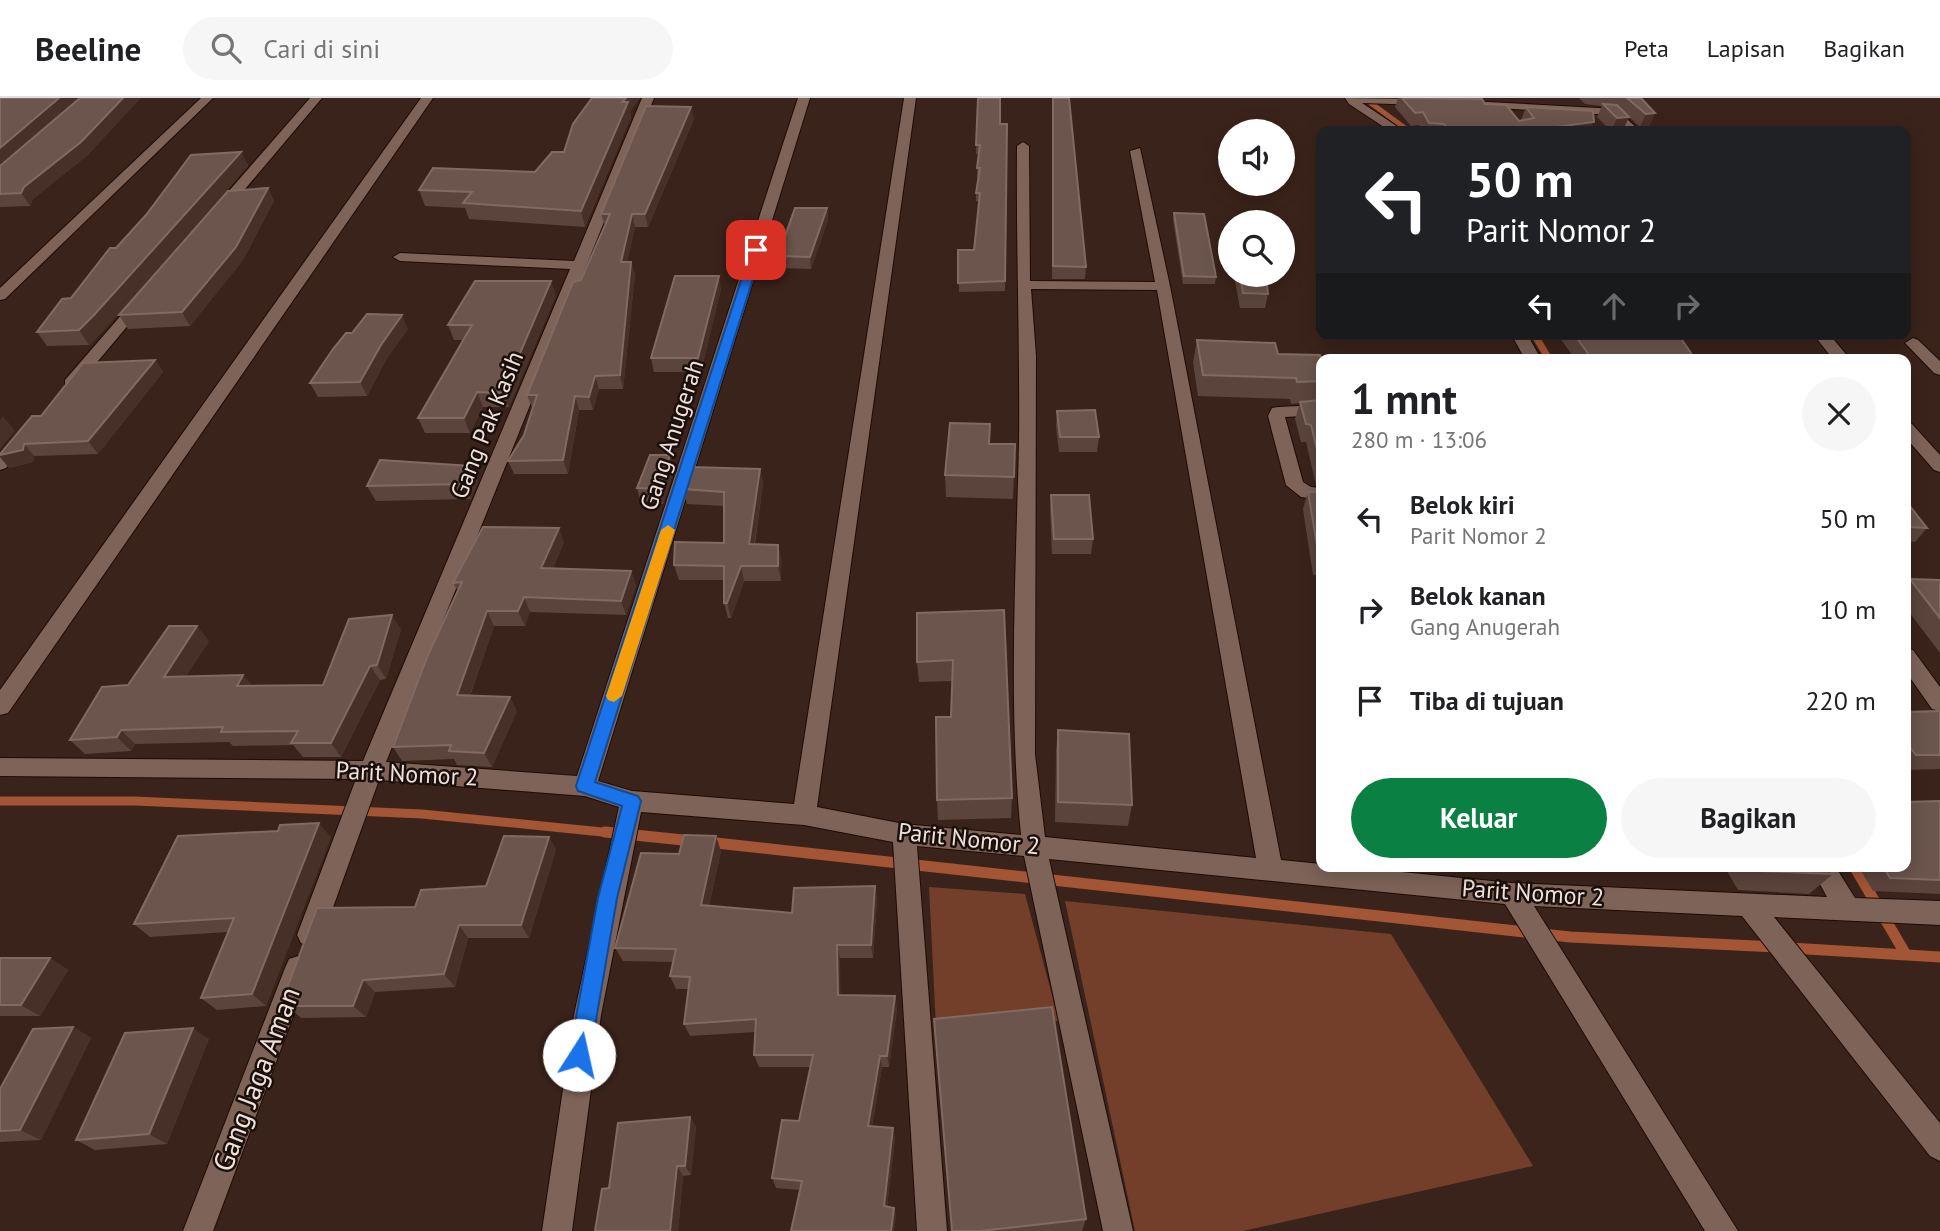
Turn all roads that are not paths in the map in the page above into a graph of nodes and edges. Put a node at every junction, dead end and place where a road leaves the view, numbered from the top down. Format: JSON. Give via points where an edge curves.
{"nodes":[{"id":1,"x":207,"y":98,"type":"edge"},
{"id":2,"x":316,"y":98,"type":"edge"},
{"id":3,"x":427,"y":98,"type":"edge"},
{"id":4,"x":648,"y":98,"type":"edge"},
{"id":5,"x":804,"y":98,"type":"edge"},
{"id":6,"x":909,"y":98,"type":"edge"},
{"id":7,"x":1350,"y":99,"type":"edge"},
{"id":8,"x":1433,"y":102,"type":"edge"},
{"id":9,"x":1460,"y":103,"type":"edge"},
{"id":10,"x":1501,"y":105,"type":"junction"},
{"id":11,"x":1514,"y":122,"type":"edge"},
{"id":12,"x":1390,"y":126,"type":"edge"},
{"id":13,"x":1629,"y":126,"type":"edge"},
{"id":14,"x":1023,"y":146,"type":"dead end"},
{"id":15,"x":1136,"y":151,"type":"dead end"},
{"id":16,"x":209,"y":223,"type":"edge"},
{"id":17,"x":400,"y":257,"type":"dead end"},
{"id":18,"x":578,"y":265,"type":"junction"},
{"id":19,"x":155,"y":285,"type":"edge"},
{"id":20,"x":1023,"y":285,"type":"junction"},
{"id":21,"x":1163,"y":286,"type":"junction"},
{"id":22,"x":0,"y":296,"type":"edge"},
{"id":23,"x":1825,"y":340,"type":"edge"},
{"id":24,"x":1913,"y":343,"type":"dead end"},
{"id":25,"x":1838,"y":354,"type":"edge"},
{"id":26,"x":1940,"y":370,"type":"edge"},
{"id":27,"x":57,"y":399,"type":"edge"},
{"id":28,"x":1316,"y":410,"type":"edge"},
{"id":29,"x":33,"y":427,"type":"edge"},
{"id":30,"x":1911,"y":434,"type":"edge"},
{"id":31,"x":0,"y":464,"type":"edge"},
{"id":32,"x":1940,"y":466,"type":"edge"},
{"id":33,"x":1316,"y":494,"type":"edge"},
{"id":34,"x":1911,"y":663,"type":"edge"},
{"id":35,"x":1940,"y":703,"type":"edge"},
{"id":36,"x":0,"y":707,"type":"edge"},
{"id":37,"x":0,"y":767,"type":"edge"},
{"id":38,"x":371,"y":771,"type":"junction"},
{"id":39,"x":585,"y":786,"type":"junction"},
{"id":40,"x":632,"y":801,"type":"junction"},
{"id":41,"x":804,"y":815,"type":"junction"},
{"id":42,"x":904,"y":834,"type":"junction"},
{"id":43,"x":1034,"y":846,"type":"junction"},
{"id":44,"x":1270,"y":869,"type":"junction"},
{"id":45,"x":1826,"y":872,"type":"edge"},
{"id":46,"x":1512,"y":894,"type":"junction"},
{"id":47,"x":1748,"y":904,"type":"junction"},
{"id":48,"x":1847,"y":908,"type":"junction"},
{"id":49,"x":1940,"y":913,"type":"edge"},
{"id":50,"x":1940,"y":1146,"type":"edge"},
{"id":51,"x":198,"y":1231,"type":"edge"},
{"id":52,"x":557,"y":1231,"type":"edge"},
{"id":53,"x":932,"y":1231,"type":"edge"},
{"id":54,"x":1118,"y":1231,"type":"edge"},
{"id":55,"x":1723,"y":1231,"type":"edge"}],
"edges":[{"from":1,"to":22,"type":"street"},
{"from":2,"to":16,"type":"street"},
{"from":3,"to":36,"type":"street"},
{"from":4,"to":18,"type":"street","name":"Gang Pak Kasih"},
{"from":5,"to":39,"type":"street","name":"Gang Anugerah"},
{"from":6,"to":41,"type":"street"},
{"from":7,"to":8,"type":"street"},
{"from":7,"to":12,"type":"street"},
{"from":9,"to":10,"type":"street"},
{"from":10,"to":11,"type":"street"},
{"from":10,"to":13,"type":"street","via":[[1616,112]]},
{"from":14,"to":20,"type":"street"},
{"from":15,"to":21,"type":"street"},
{"from":17,"to":18,"type":"street"},
{"from":18,"to":38,"type":"street","name":"Gang Pak Kasih"},
{"from":19,"to":27,"type":"street"},
{"from":20,"to":21,"type":"street"},
{"from":20,"to":43,"type":"street","via":[[1028,356],[1024,754]]},
{"from":21,"to":44,"type":"street"},
{"from":23,"to":25,"type":"street"},
{"from":24,"to":26,"type":"street"},
{"from":28,"to":33,"type":"street","via":[[1286,410],[1276,416],[1295,485]]},
{"from":29,"to":31,"type":"street"},
{"from":30,"to":32,"type":"street"},
{"from":34,"to":35,"type":"street"},
{"from":37,"to":38,"type":"street","name":"Parit Nomor 2"},
{"from":38,"to":39,"type":"street","name":"Parit Nomor 2"},
{"from":38,"to":51,"type":"street","name":"Gang Jaga Aman"},
{"from":39,"to":40,"type":"street","name":"Parit Nomor 2"},
{"from":40,"to":41,"type":"street","name":"Parit Nomor 2"},
{"from":40,"to":52,"type":"street","via":[[607,898],[579,1055]]},
{"from":41,"to":42,"type":"street","name":"Parit Nomor 2"},
{"from":42,"to":43,"type":"street","name":"Parit Nomor 2"},
{"from":42,"to":53,"type":"street"},
{"from":43,"to":44,"type":"street","name":"Parit Nomor 2"},
{"from":43,"to":54,"type":"street"},
{"from":44,"to":46,"type":"street","name":"Parit Nomor 2"},
{"from":45,"to":48,"type":"street"},
{"from":46,"to":47,"type":"street","name":"Parit Nomor 2"},
{"from":46,"to":55,"type":"street"},
{"from":47,"to":48,"type":"street","name":"Parit Nomor 2"},
{"from":47,"to":50,"type":"street"},
{"from":48,"to":49,"type":"street","name":"Parit Nomor 2"}]}
